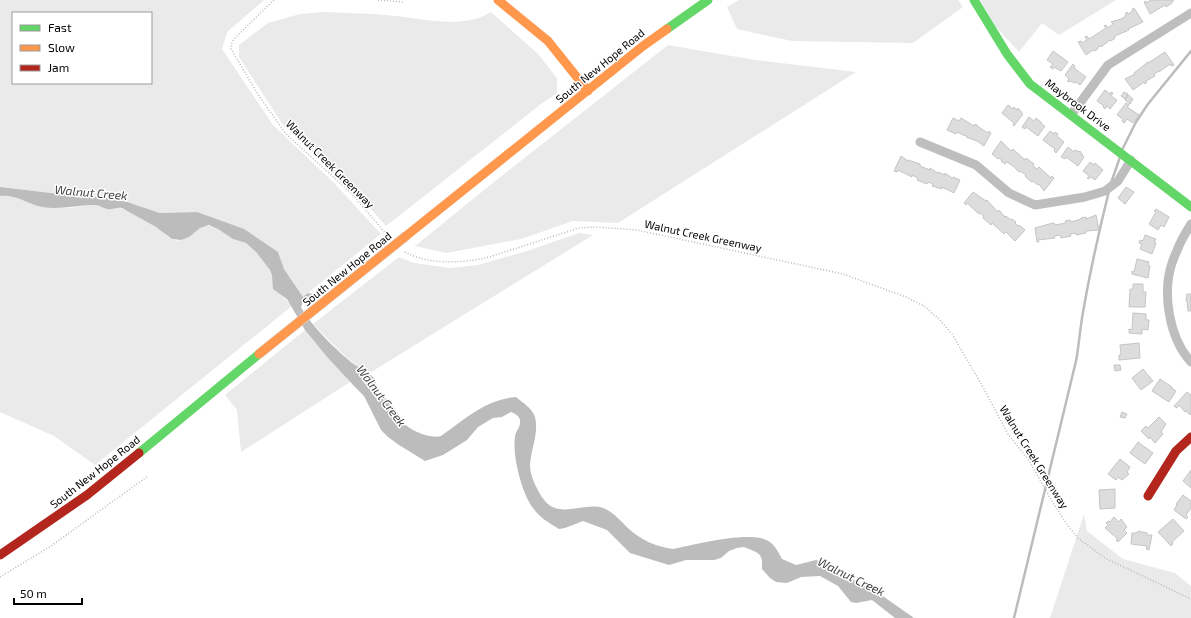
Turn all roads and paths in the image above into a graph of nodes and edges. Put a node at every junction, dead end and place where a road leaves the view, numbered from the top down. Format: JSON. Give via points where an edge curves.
{"nodes":[{"id":1,"x":274,"y":0,"type":"edge"},
{"id":2,"x":378,"y":0,"type":"edge"},
{"id":3,"x":498,"y":0,"type":"edge"},
{"id":4,"x":708,"y":0,"type":"edge"},
{"id":5,"x":974,"y":0,"type":"edge"},
{"id":6,"x":403,"y":2,"type":"dead end"},
{"id":7,"x":1191,"y":13,"type":"edge"},
{"id":8,"x":588,"y":91,"type":"junction"},
{"id":9,"x":1071,"y":115,"type":"junction"},
{"id":10,"x":920,"y":142,"type":"dead end"},
{"id":11,"x":1131,"y":160,"type":"junction"},
{"id":12,"x":1191,"y":207,"type":"edge"},
{"id":13,"x":1191,"y":224,"type":"edge"},
{"id":14,"x":391,"y":240,"type":"dead end"},
{"id":15,"x":404,"y":252,"type":"dead end"},
{"id":16,"x":1191,"y":362,"type":"edge"},
{"id":17,"x":1191,"y":436,"type":"edge"},
{"id":18,"x":148,"y":476,"type":"dead end"},
{"id":19,"x":1148,"y":496,"type":"dead end"},
{"id":20,"x":0,"y":555,"type":"edge"},
{"id":21,"x":0,"y":577,"type":"edge"},
{"id":22,"x":1191,"y":599,"type":"edge"}],
"edges":[{"from":1,"to":14,"type":"path","name":"Walnut Creek Greenway","via":[[240,33],[232,42],[231,48],[259,96],[286,134],[351,193]]},
{"from":2,"to":6,"type":"path"},
{"from":3,"to":8,"type":"main road","via":[[548,41]]},
{"from":4,"to":8,"type":"main road","name":"South New Hope Road","via":[[643,46]]},
{"from":5,"to":9,"type":"main road","name":"Maybrook Drive","via":[[1022,75],[1042,94]]},
{"from":7,"to":9,"type":"street","via":[[1108,65]]},
{"from":8,"to":20,"type":"main road","name":"South New Hope Road","bridge":true,"via":[[87,495]]},
{"from":9,"to":11,"type":"main road","name":"Maybrook Drive"},
{"from":10,"to":11,"type":"street","via":[[976,165],[1009,193],[1035,205],[1105,191],[1118,181]]},
{"from":11,"to":12,"type":"main road","name":"Maybrook Drive"},
{"from":13,"to":16,"type":"street","via":[[1182,238],[1172,264],[1168,287],[1169,313],[1174,333]]},
{"from":15,"to":22,"type":"path","name":"Walnut Creek Greenway","via":[[432,261],[478,260],[579,228],[596,227],[653,233],[843,274],[906,297],[924,306],[952,334],[1008,434],[1030,462],[1050,498],[1078,538],[1105,558]]},
{"from":17,"to":19,"type":"main road","via":[[1176,451]]},
{"from":18,"to":21,"type":"path","via":[[51,546]]}]}
